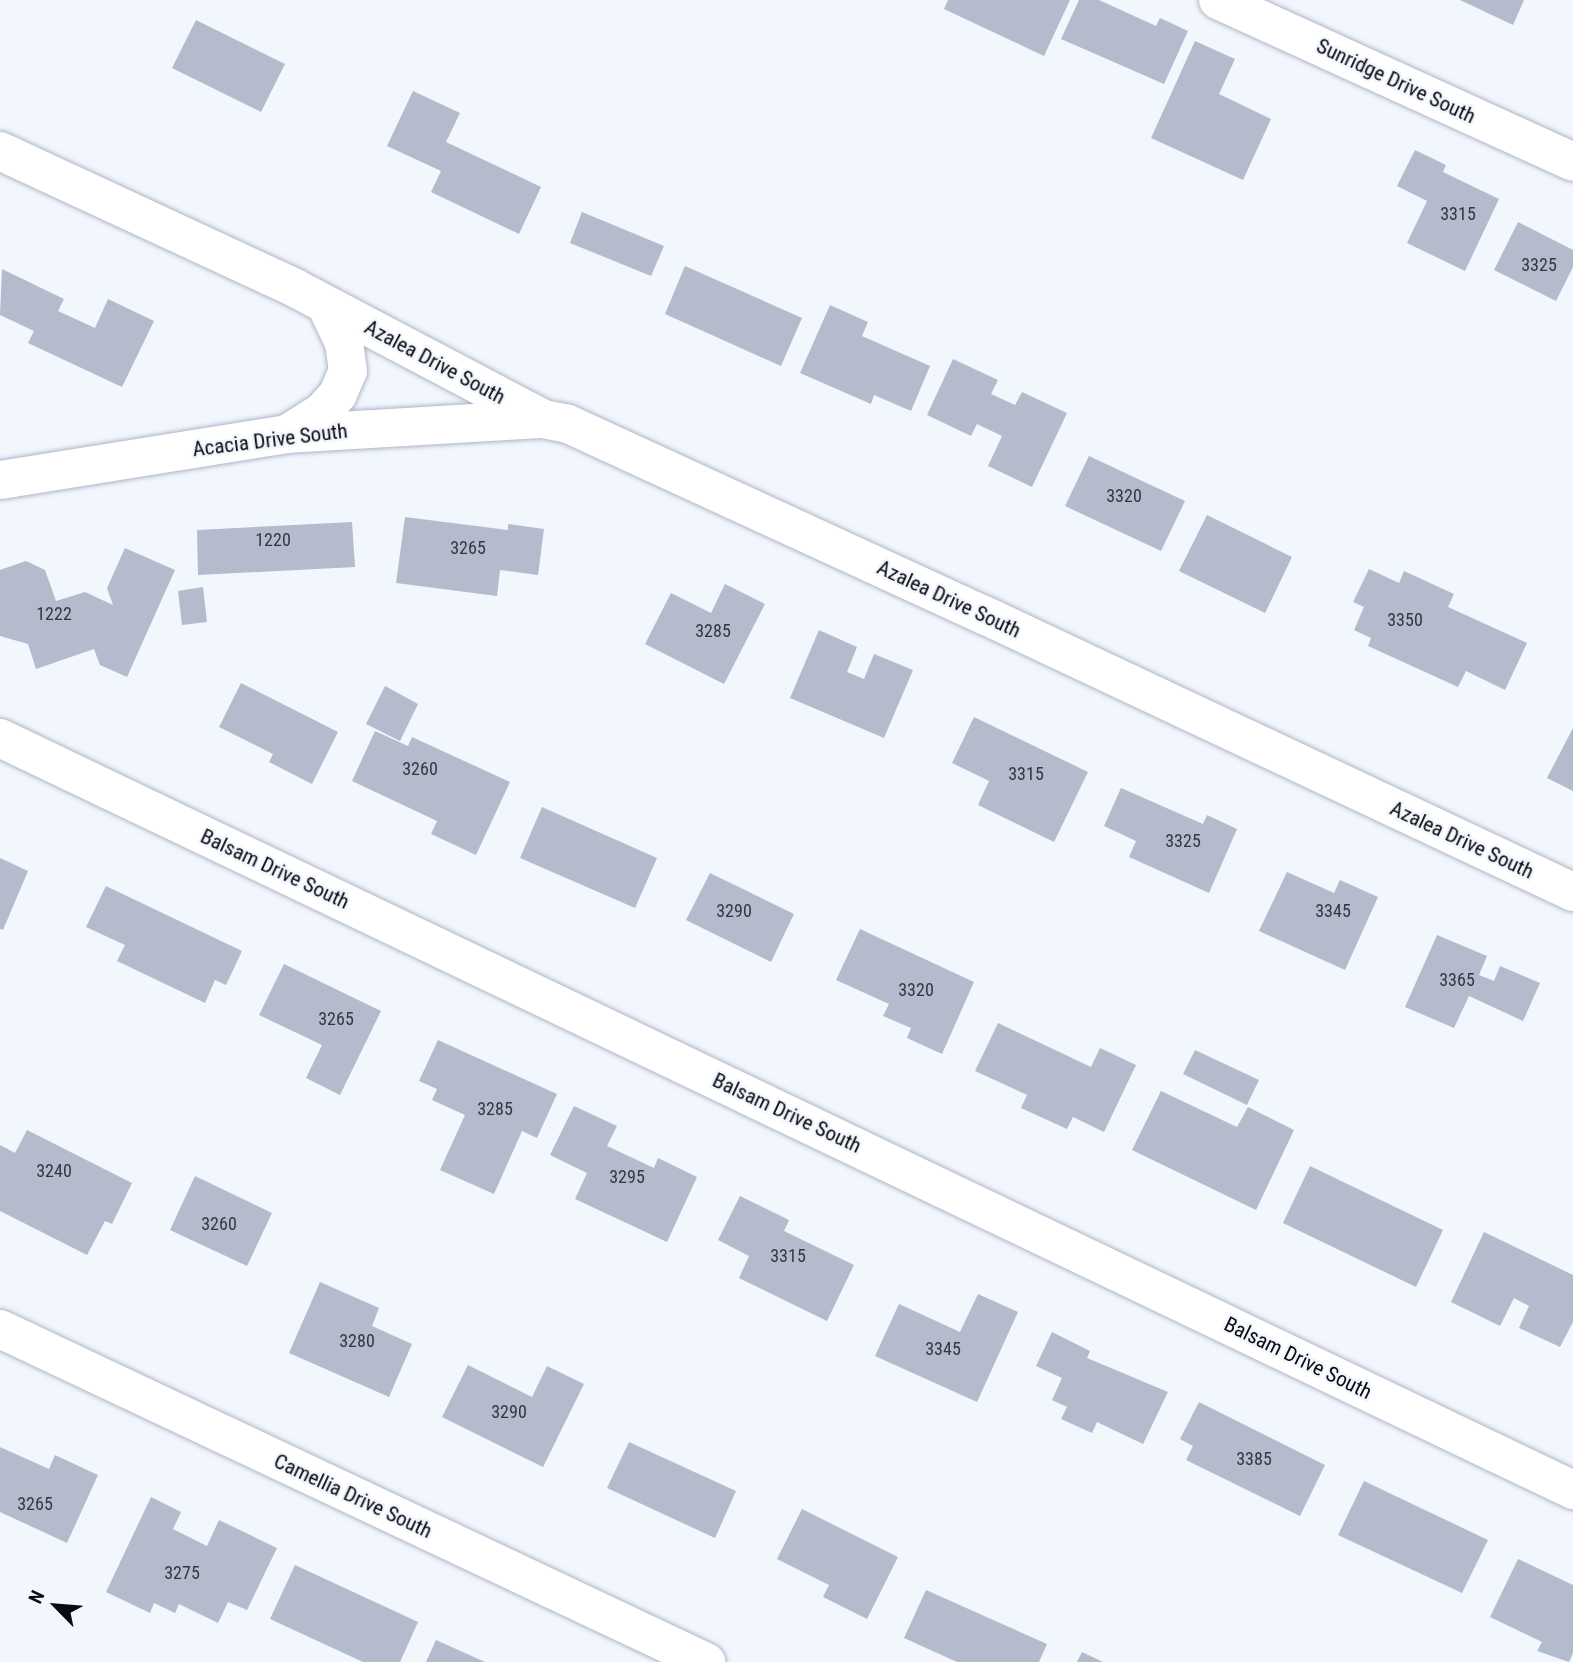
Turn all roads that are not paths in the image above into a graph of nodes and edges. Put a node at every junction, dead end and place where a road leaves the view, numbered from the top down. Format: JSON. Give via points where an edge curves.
{"nodes":[{"id":1,"x":1240,"y":5,"type":"edge"},
{"id":2,"x":0,"y":151,"type":"edge"},
{"id":3,"x":1573,"y":162,"type":"edge"},
{"id":4,"x":326,"y":305,"type":"junction"},
{"id":5,"x":543,"y":419,"type":"junction"},
{"id":6,"x":287,"y":434,"type":"junction"},
{"id":7,"x":0,"y":481,"type":"edge"},
{"id":8,"x":0,"y":738,"type":"edge"},
{"id":9,"x":1573,"y":892,"type":"edge"},
{"id":10,"x":0,"y":1329,"type":"edge"},
{"id":11,"x":1573,"y":1490,"type":"edge"},
{"id":12,"x":706,"y":1662,"type":"edge"}],
"edges":[{"from":1,"to":3,"type":"street","name":"Sunridge Drive South"},
{"from":2,"to":4,"type":"street","name":"Azalea Drive South"},
{"from":4,"to":5,"type":"street","name":"Azalea Drive South"},
{"from":4,"to":6,"type":"street","name":"Azalea Drive South","via":[[344,343],[348,371],[338,394],[322,412]]},
{"from":5,"to":6,"type":"street","name":"Acacia Drive South"},
{"from":5,"to":9,"type":"street","name":"Azalea Drive South","via":[[568,424],[984,615]]},
{"from":6,"to":7,"type":"street","name":"Acacia Drive South"},
{"from":8,"to":11,"type":"street","name":"Balsam Drive South"},
{"from":10,"to":12,"type":"street","name":"Camellia Drive South"}]}
